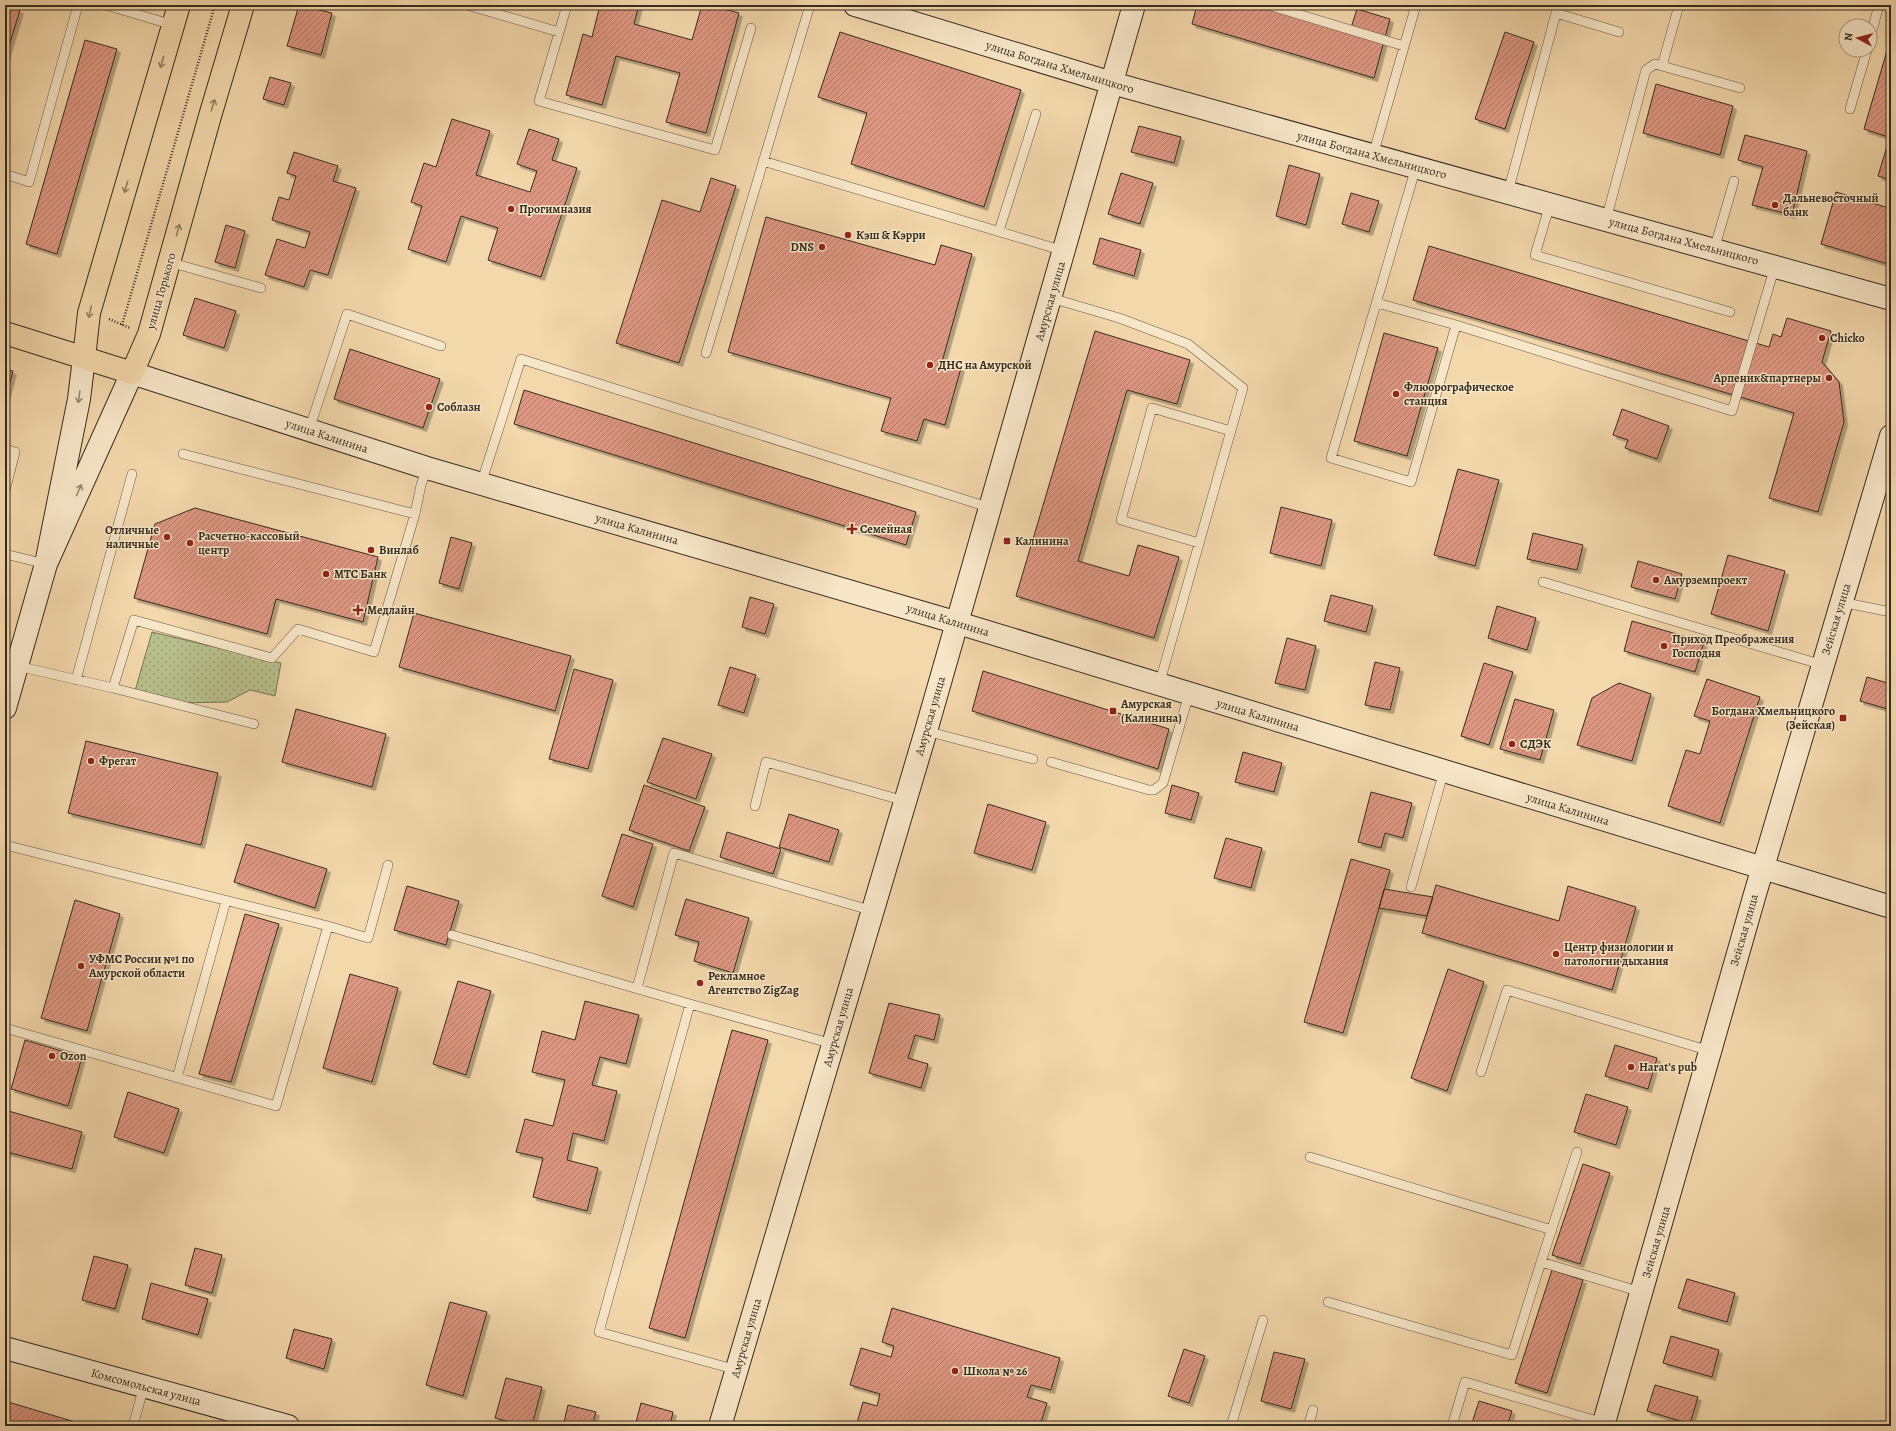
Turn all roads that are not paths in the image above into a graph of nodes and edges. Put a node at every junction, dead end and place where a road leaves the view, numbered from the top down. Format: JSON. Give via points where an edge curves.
{"nodes":[{"id":1,"x":78,"y":5,"type":"edge"},
{"id":2,"x":106,"y":5,"type":"edge"},
{"id":3,"x":243,"y":5,"type":"edge"},
{"id":4,"x":467,"y":5,"type":"edge"},
{"id":5,"x":567,"y":5,"type":"edge"},
{"id":6,"x":810,"y":5,"type":"edge"},
{"id":7,"x":855,"y":5,"type":"edge"},
{"id":8,"x":1134,"y":5,"type":"edge"},
{"id":9,"x":1268,"y":5,"type":"edge"},
{"id":10,"x":1416,"y":5,"type":"edge"},
{"id":11,"x":1679,"y":5,"type":"edge"},
{"id":12,"x":1879,"y":5,"type":"edge"},
{"id":13,"x":1556,"y":9,"type":"edge"},
{"id":14,"x":176,"y":15,"type":"edge"},
{"id":15,"x":1875,"y":18,"type":"edge"},
{"id":16,"x":751,"y":28,"type":"dead end"},
{"id":17,"x":559,"y":32,"type":"junction"},
{"id":18,"x":1619,"y":32,"type":"dead end"},
{"id":19,"x":1404,"y":46,"type":"junction"},
{"id":20,"x":1865,"y":58,"type":"edge"},
{"id":21,"x":1662,"y":66,"type":"junction"},
{"id":22,"x":1112,"y":83,"type":"junction"},
{"id":23,"x":1740,"y":88,"type":"dead end"},
{"id":24,"x":1850,"y":109,"type":"dead end"},
{"id":25,"x":1036,"y":114,"type":"dead end"},
{"id":26,"x":1372,"y":155,"type":"junction"},
{"id":27,"x":764,"y":161,"type":"junction"},
{"id":28,"x":1416,"y":167,"type":"junction"},
{"id":29,"x":5,"y":174,"type":"edge"},
{"id":30,"x":1734,"y":181,"type":"dead end"},
{"id":31,"x":1508,"y":192,"type":"junction"},
{"id":32,"x":1550,"y":204,"type":"junction"},
{"id":33,"x":1606,"y":220,"type":"junction"},
{"id":34,"x":999,"y":232,"type":"junction"},
{"id":35,"x":1714,"y":250,"type":"junction"},
{"id":36,"x":1064,"y":251,"type":"junction"},
{"id":37,"x":169,"y":262,"type":"junction"},
{"id":38,"x":1775,"y":266,"type":"junction"},
{"id":39,"x":261,"y":288,"type":"dead end"},
{"id":40,"x":1051,"y":298,"type":"junction"},
{"id":41,"x":1891,"y":299,"type":"edge"},
{"id":42,"x":1377,"y":303,"type":"dead end"},
{"id":43,"x":1730,"y":312,"type":"dead end"},
{"id":44,"x":1456,"y":325,"type":"junction"},
{"id":45,"x":5,"y":332,"type":"edge"},
{"id":46,"x":440,"y":346,"type":"dead end"},
{"id":47,"x":706,"y":353,"type":"dead end"},
{"id":48,"x":84,"y":358,"type":"junction"},
{"id":49,"x":132,"y":373,"type":"junction"},
{"id":50,"x":309,"y":430,"type":"junction"},
{"id":51,"x":1231,"y":431,"type":"junction"},
{"id":52,"x":1891,"y":436,"type":"edge"},
{"id":53,"x":5,"y":449,"type":"edge"},
{"id":54,"x":183,"y":454,"type":"dead end"},
{"id":55,"x":426,"y":468,"type":"junction"},
{"id":56,"x":132,"y":474,"type":"dead end"},
{"id":57,"x":481,"y":484,"type":"junction"},
{"id":58,"x":5,"y":491,"type":"edge"},
{"id":59,"x":991,"y":508,"type":"junction"},
{"id":60,"x":415,"y":514,"type":"junction"},
{"id":61,"x":1199,"y":543,"type":"junction"},
{"id":62,"x":5,"y":554,"type":"edge"},
{"id":63,"x":46,"y":564,"type":"junction"},
{"id":64,"x":1543,"y":582,"type":"dead end"},
{"id":65,"x":1841,"y":602,"type":"junction"},
{"id":66,"x":1891,"y":612,"type":"edge"},
{"id":67,"x":958,"y":623,"type":"junction"},
{"id":68,"x":1822,"y":665,"type":"junction"},
{"id":69,"x":17,"y":666,"type":"junction"},
{"id":70,"x":76,"y":680,"type":"junction"},
{"id":71,"x":1159,"y":685,"type":"junction"},
{"id":72,"x":113,"y":688,"type":"junction"},
{"id":73,"x":1189,"y":694,"type":"junction"},
{"id":74,"x":5,"y":708,"type":"edge"},
{"id":75,"x":254,"y":724,"type":"dead end"},
{"id":76,"x":926,"y":731,"type":"junction"},
{"id":77,"x":1033,"y":759,"type":"dead end"},
{"id":78,"x":1051,"y":762,"type":"dead end"},
{"id":79,"x":1444,"y":771,"type":"junction"},
{"id":80,"x":905,"y":800,"type":"junction"},
{"id":81,"x":755,"y":806,"type":"dead end"},
{"id":82,"x":5,"y":845,"type":"edge"},
{"id":83,"x":388,"y":865,"type":"dead end"},
{"id":84,"x":1762,"y":868,"type":"junction"},
{"id":85,"x":1411,"y":888,"type":"dead end"},
{"id":86,"x":226,"y":901,"type":"junction"},
{"id":87,"x":1891,"y":907,"type":"edge"},
{"id":88,"x":872,"y":911,"type":"junction"},
{"id":89,"x":328,"y":926,"type":"junction"},
{"id":90,"x":452,"y":935,"type":"dead end"},
{"id":91,"x":637,"y":988,"type":"junction"},
{"id":92,"x":690,"y":1004,"type":"junction"},
{"id":93,"x":5,"y":1028,"type":"edge"},
{"id":94,"x":833,"y":1044,"type":"junction"},
{"id":95,"x":1710,"y":1051,"type":"junction"},
{"id":96,"x":1481,"y":1072,"type":"dead end"},
{"id":97,"x":177,"y":1078,"type":"junction"},
{"id":98,"x":1577,"y":1152,"type":"dead end"},
{"id":99,"x":1310,"y":1157,"type":"dead end"},
{"id":100,"x":1552,"y":1230,"type":"junction"},
{"id":101,"x":1541,"y":1262,"type":"junction"},
{"id":102,"x":1641,"y":1292,"type":"junction"},
{"id":103,"x":1328,"y":1302,"type":"dead end"},
{"id":104,"x":1263,"y":1320,"type":"dead end"},
{"id":105,"x":5,"y":1348,"type":"edge"},
{"id":106,"x":737,"y":1370,"type":"junction"},
{"id":107,"x":144,"y":1386,"type":"junction"},
{"id":108,"x":1313,"y":1410,"type":"dead end"},
{"id":109,"x":1604,"y":1425,"type":"edge"},
{"id":110,"x":133,"y":1426,"type":"edge"},
{"id":111,"x":288,"y":1426,"type":"edge"},
{"id":112,"x":720,"y":1426,"type":"edge"},
{"id":113,"x":1231,"y":1426,"type":"edge"},
{"id":114,"x":1308,"y":1426,"type":"edge"},
{"id":115,"x":1452,"y":1426,"type":"edge"}],
"edges":[{"from":1,"to":29,"type":"lane","via":[[29,182]]},
{"from":2,"to":14,"type":"lane"},
{"from":37,"to":3,"type":"main road","name":"улица Горького","one_way":true},
{"from":4,"to":17,"type":"lane"},
{"from":5,"to":17,"type":"lane"},
{"from":6,"to":27,"type":"lane"},
{"from":7,"to":22,"type":"street","name":"улица Богдана Хмельницкого","via":[[896,14]]},
{"from":8,"to":22,"type":"street","name":"Амурская улица"},
{"from":9,"to":19,"type":"lane"},
{"from":10,"to":19,"type":"lane"},
{"from":11,"to":21,"type":"lane"},
{"from":12,"to":15,"type":"lane"},
{"from":13,"to":18,"type":"lane"},
{"from":13,"to":31,"type":"lane"},
{"from":14,"to":48,"type":"main road","name":"улица Горького","one_way":true,"via":[[89,313]]},
{"from":16,"to":17,"type":"lane","via":[[715,150],[539,102]]},
{"from":19,"to":26,"type":"lane"},
{"from":20,"to":24,"type":"lane"},
{"from":21,"to":23,"type":"lane"},
{"from":21,"to":33,"type":"lane","via":[[1655,64],[1646,70]]},
{"from":22,"to":26,"type":"street","name":"улица Богдана Хмельницкого"},
{"from":22,"to":36,"type":"street","name":"Амурская улица"},
{"from":25,"to":34,"type":"lane"},
{"from":26,"to":28,"type":"street","name":"улица Богдана Хмельницкого"},
{"from":27,"to":34,"type":"lane"},
{"from":27,"to":47,"type":"lane"},
{"from":28,"to":31,"type":"street","name":"улица Богдана Хмельницкого"},
{"from":28,"to":44,"type":"lane","via":[[1331,458],[1411,482]]},
{"from":30,"to":35,"type":"lane"},
{"from":31,"to":32,"type":"street","name":"улица Богдана Хмельницкого"},
{"from":32,"to":33,"type":"street","name":"улица Богдана Хмельницкого"},
{"from":32,"to":43,"type":"lane","via":[[1535,255]]},
{"from":33,"to":35,"type":"street","name":"улица Богдана Хмельницкого"},
{"from":34,"to":36,"type":"lane"},
{"from":35,"to":38,"type":"street","name":"улица Богдана Хмельницкого"},
{"from":36,"to":40,"type":"street","name":"Амурская улица"},
{"from":37,"to":39,"type":"lane"},
{"from":37,"to":49,"type":"main road","name":"улица Горького","via":[[149,334]]},
{"from":38,"to":41,"type":"street","name":"улица Богдана Хмельницкого"},
{"from":38,"to":44,"type":"lane","via":[[1732,411]]},
{"from":40,"to":51,"type":"lane","via":[[1119,318],[1188,344],[1243,388]]},
{"from":40,"to":59,"type":"street","name":"Амурская улица"},
{"from":42,"to":44,"type":"lane"},
{"from":45,"to":48,"type":"main road","name":"улица Калинина"},
{"from":46,"to":50,"type":"lane","via":[[347,314]]},
{"from":48,"to":49,"type":"main road","name":"улица Калинина"},
{"from":48,"to":63,"type":"street","name":"улица Горького","one_way":true,"via":[[79,399]]},
{"from":49,"to":50,"type":"street","name":"улица Калинина"},
{"from":63,"to":49,"type":"street","name":"улица Горького","one_way":true},
{"from":50,"to":55,"type":"street","name":"улица Калинина"},
{"from":51,"to":61,"type":"lane"},
{"from":51,"to":61,"type":"lane","via":[[1152,408],[1121,520]]},
{"from":52,"to":65,"type":"street","name":"Зейская улица"},
{"from":53,"to":58,"type":"lane","via":[[15,452]]},
{"from":54,"to":60,"type":"lane"},
{"from":55,"to":57,"type":"street","name":"улица Калинина"},
{"from":55,"to":60,"type":"lane"},
{"from":56,"to":70,"type":"lane"},
{"from":57,"to":59,"type":"lane","via":[[521,358]]},
{"from":57,"to":67,"type":"street","name":"улица Калинина"},
{"from":59,"to":67,"type":"street","name":"Амурская улица"},
{"from":60,"to":72,"type":"lane","via":[[374,652],[298,630],[272,658],[134,620]]},
{"from":61,"to":71,"type":"lane"},
{"from":62,"to":63,"type":"lane"},
{"from":63,"to":69,"type":"street","name":"улица Горького"},
{"from":64,"to":68,"type":"lane"},
{"from":65,"to":66,"type":"lane"},
{"from":65,"to":68,"type":"street","name":"Зейская улица"},
{"from":67,"to":71,"type":"street","name":"улица Калинина"},
{"from":67,"to":76,"type":"street","name":"Амурская улица"},
{"from":68,"to":84,"type":"street","name":"Зейская улица"},
{"from":69,"to":70,"type":"lane"},
{"from":69,"to":74,"type":"street","name":"улица Горького"},
{"from":70,"to":72,"type":"lane"},
{"from":71,"to":73,"type":"street","name":"улица Калинина"},
{"from":72,"to":75,"type":"lane"},
{"from":73,"to":78,"type":"lane","via":[[1163,783],[1154,790]]},
{"from":73,"to":79,"type":"street","name":"улица Калинина"},
{"from":76,"to":77,"type":"lane"},
{"from":76,"to":80,"type":"street","name":"Амурская улица"},
{"from":79,"to":84,"type":"street","name":"улица Калинина"},
{"from":79,"to":85,"type":"lane"},
{"from":80,"to":81,"type":"lane","via":[[766,762]]},
{"from":80,"to":88,"type":"street","name":"Амурская улица"},
{"from":82,"to":86,"type":"lane"},
{"from":83,"to":89,"type":"lane","via":[[368,938]]},
{"from":84,"to":87,"type":"street","name":"улица Калинина"},
{"from":84,"to":95,"type":"street","name":"Зейская улица"},
{"from":86,"to":89,"type":"lane"},
{"from":86,"to":97,"type":"lane"},
{"from":88,"to":91,"type":"lane","via":[[674,853]]},
{"from":88,"to":94,"type":"street","name":"Амурская улица"},
{"from":89,"to":97,"type":"lane","via":[[276,1106]]},
{"from":90,"to":91,"type":"lane"},
{"from":91,"to":92,"type":"lane"},
{"from":92,"to":94,"type":"lane"},
{"from":92,"to":106,"type":"lane","via":[[599,1332]]},
{"from":93,"to":97,"type":"lane"},
{"from":94,"to":106,"type":"street","name":"Амурская улица"},
{"from":95,"to":96,"type":"lane","via":[[1507,990]]},
{"from":95,"to":102,"type":"street","name":"Зейская улица"},
{"from":98,"to":100,"type":"lane"},
{"from":99,"to":100,"type":"lane"},
{"from":100,"to":101,"type":"lane"},
{"from":101,"to":102,"type":"lane"},
{"from":101,"to":103,"type":"lane","via":[[1512,1355]]},
{"from":102,"to":109,"type":"street","name":"Зейская улица"},
{"from":104,"to":113,"type":"lane"},
{"from":105,"to":107,"type":"street","name":"Комсомольская улица"},
{"from":106,"to":112,"type":"street","name":"Амурская улица"},
{"from":107,"to":110,"type":"lane"},
{"from":107,"to":111,"type":"street","name":"Комсомольская улица"},
{"from":108,"to":114,"type":"lane"},
{"from":109,"to":115,"type":"lane","via":[[1465,1382]]}]}
